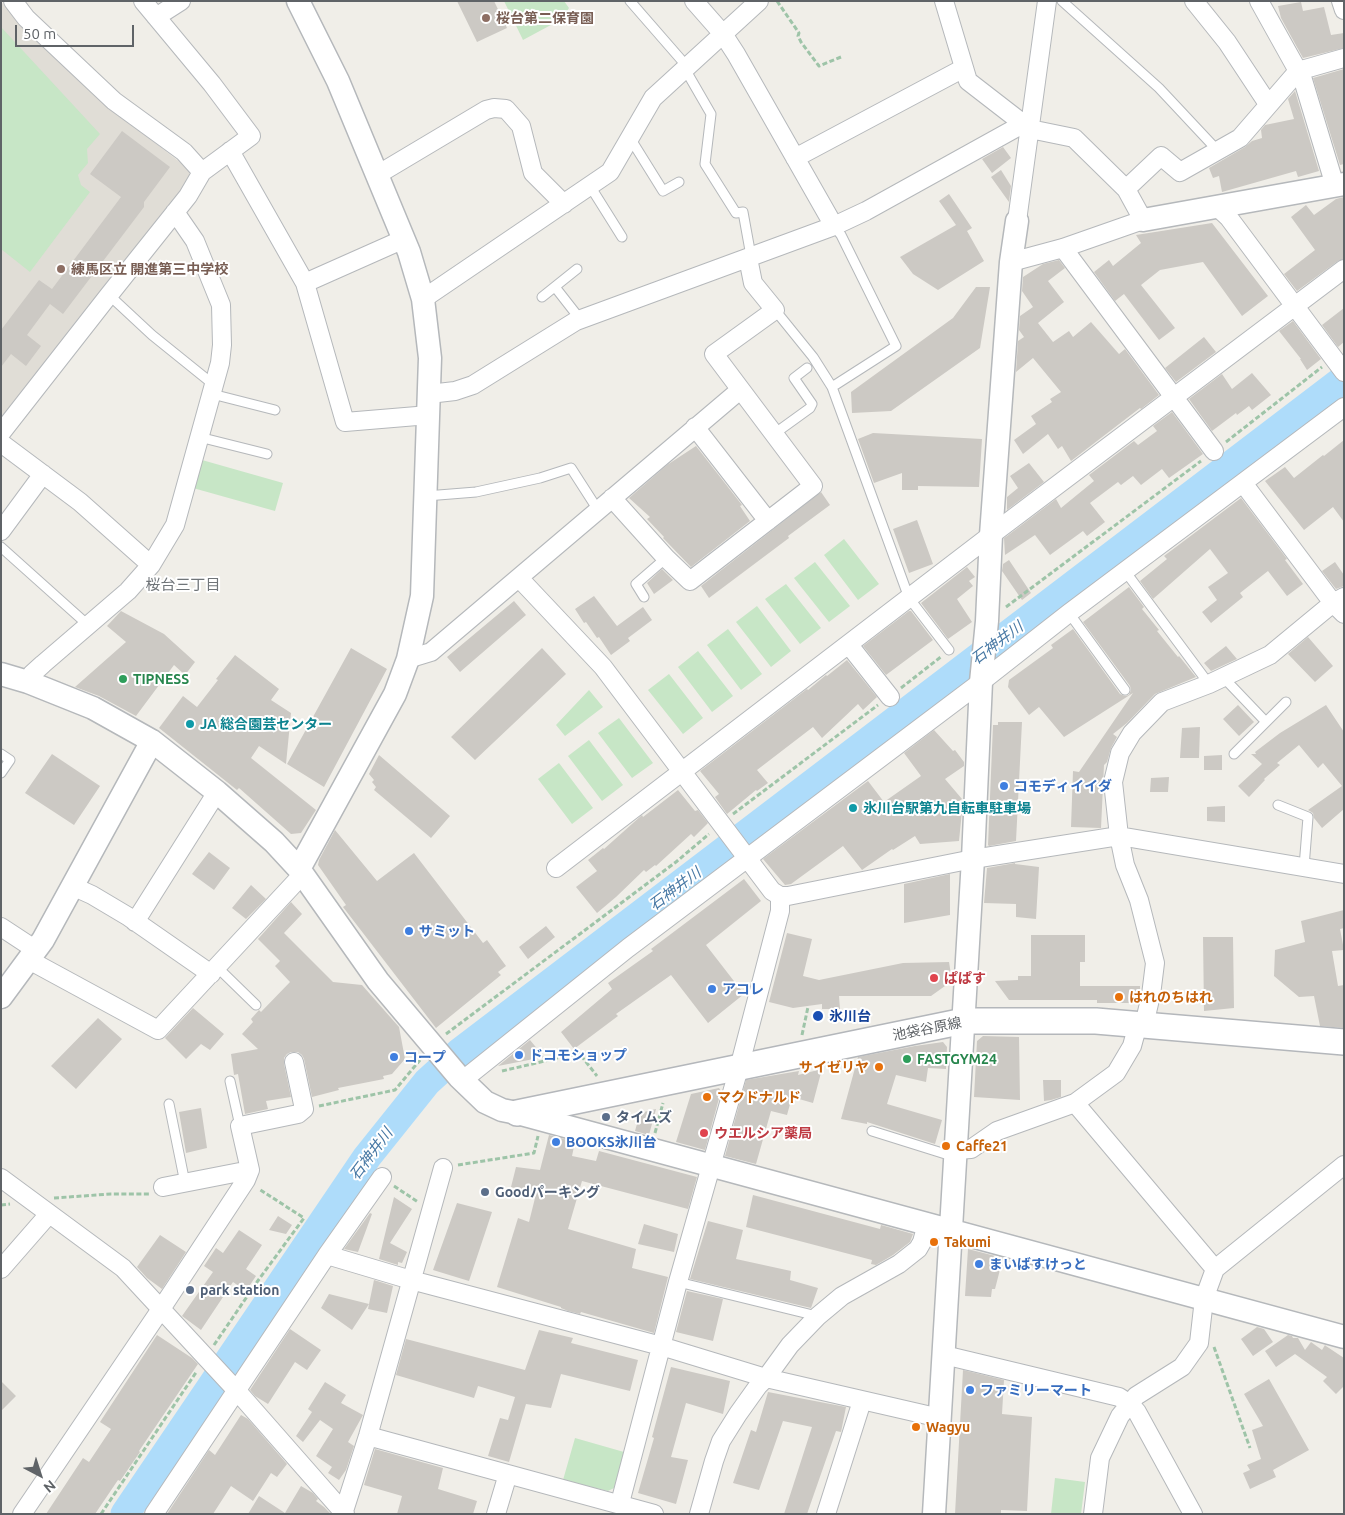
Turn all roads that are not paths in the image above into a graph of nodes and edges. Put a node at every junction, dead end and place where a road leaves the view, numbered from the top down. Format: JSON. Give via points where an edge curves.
{"nodes":[{"id":1,"x":13,"y":1,"type":"edge"},
{"id":2,"x":143,"y":1,"type":"edge"},
{"id":3,"x":181,"y":1,"type":"edge"},
{"id":4,"x":298,"y":1,"type":"edge"},
{"id":5,"x":630,"y":1,"type":"edge"},
{"id":6,"x":694,"y":1,"type":"edge"},
{"id":7,"x":759,"y":1,"type":"edge"},
{"id":8,"x":944,"y":1,"type":"edge"},
{"id":9,"x":1047,"y":1,"type":"edge"},
{"id":10,"x":1062,"y":1,"type":"edge"},
{"id":11,"x":1194,"y":1,"type":"edge"},
{"id":12,"x":1259,"y":1,"type":"edge"},
{"id":13,"x":1341,"y":1,"type":"edge"},
{"id":14,"x":1344,"y":10,"type":"edge"},
{"id":15,"x":156,"y":17,"type":"junction"},
{"id":16,"x":723,"y":34,"type":"junction"},
{"id":17,"x":1344,"y":58,"type":"edge"},
{"id":18,"x":964,"y":68,"type":"junction"},
{"id":19,"x":685,"y":69,"type":"junction"},
{"id":20,"x":1298,"y":71,"type":"junction"},
{"id":21,"x":1268,"y":104,"type":"junction"},
{"id":22,"x":1026,"y":127,"type":"junction"},
{"id":23,"x":630,"y":138,"type":"junction"},
{"id":24,"x":230,"y":151,"type":"junction"},
{"id":25,"x":1218,"y":151,"type":"junction"},
{"id":26,"x":795,"y":158,"type":"junction"},
{"id":27,"x":202,"y":172,"type":"junction"},
{"id":28,"x":377,"y":174,"type":"junction"},
{"id":29,"x":678,"y":182,"type":"dead end"},
{"id":30,"x":1340,"y":185,"type":"edge"},
{"id":31,"x":590,"y":186,"type":"junction"},
{"id":32,"x":1126,"y":189,"type":"junction"},
{"id":33,"x":564,"y":204,"type":"junction"},
{"id":34,"x":1216,"y":206,"type":"junction"},
{"id":35,"x":175,"y":212,"type":"junction"},
{"id":36,"x":1143,"y":220,"type":"junction"},
{"id":37,"x":1017,"y":221,"type":"joint"},
{"id":38,"x":834,"y":226,"type":"junction"},
{"id":39,"x":622,"y":236,"type":"dead end"},
{"id":40,"x":404,"y":239,"type":"junction"},
{"id":41,"x":1063,"y":248,"type":"junction"},
{"id":42,"x":750,"y":257,"type":"junction"},
{"id":43,"x":1011,"y":262,"type":"junction"},
{"id":44,"x":577,"y":269,"type":"dead end"},
{"id":45,"x":1344,"y":269,"type":"edge"},
{"id":46,"x":305,"y":283,"type":"junction"},
{"id":47,"x":555,"y":287,"type":"junction"},
{"id":48,"x":109,"y":295,"type":"junction"},
{"id":49,"x":542,"y":296,"type":"dead end"},
{"id":50,"x":423,"y":299,"type":"junction"},
{"id":51,"x":1295,"y":306,"type":"junction"},
{"id":52,"x":775,"y":310,"type":"junction"},
{"id":53,"x":580,"y":319,"type":"junction"},
{"id":54,"x":807,"y":368,"type":"dead end"},
{"id":55,"x":1341,"y":368,"type":"edge"},
{"id":56,"x":832,"y":387,"type":"junction"},
{"id":57,"x":213,"y":389,"type":"junction"},
{"id":58,"x":740,"y":390,"type":"junction"},
{"id":59,"x":1174,"y":397,"type":"junction"},
{"id":60,"x":429,"y":405,"type":"junction"},
{"id":61,"x":1344,"y":407,"type":"edge"},
{"id":62,"x":275,"y":410,"type":"dead end"},
{"id":63,"x":695,"y":427,"type":"junction"},
{"id":64,"x":1,"y":434,"type":"edge"},
{"id":65,"x":774,"y":434,"type":"junction"},
{"id":66,"x":199,"y":437,"type":"junction"},
{"id":67,"x":1,"y":443,"type":"edge"},
{"id":68,"x":1214,"y":451,"type":"dead end"},
{"id":69,"x":267,"y":454,"type":"dead end"},
{"id":70,"x":43,"y":474,"type":"junction"},
{"id":71,"x":1243,"y":483,"type":"junction"},
{"id":72,"x":426,"y":496,"type":"junction"},
{"id":73,"x":612,"y":498,"type":"junction"},
{"id":74,"x":598,"y":510,"type":"junction"},
{"id":75,"x":768,"y":521,"type":"junction"},
{"id":76,"x":1,"y":532,"type":"edge"},
{"id":77,"x":992,"y":535,"type":"junction"},
{"id":78,"x":1,"y":547,"type":"edge"},
{"id":79,"x":666,"y":558,"type":"junction"},
{"id":80,"x":151,"y":565,"type":"junction"},
{"id":81,"x":1125,"y":571,"type":"junction"},
{"id":82,"x":518,"y":578,"type":"junction"},
{"id":83,"x":644,"y":596,"type":"dead end"},
{"id":84,"x":909,"y":598,"type":"junction"},
{"id":85,"x":1340,"y":605,"type":"edge"},
{"id":86,"x":1069,"y":613,"type":"junction"},
{"id":87,"x":88,"y":625,"type":"junction"},
{"id":88,"x":848,"y":645,"type":"junction"},
{"id":89,"x":949,"y":650,"type":"dead end"},
{"id":90,"x":408,"y":659,"type":"junction"},
{"id":91,"x":1,"y":674,"type":"edge"},
{"id":92,"x":1216,"y":680,"type":"junction"},
{"id":93,"x":28,"y":682,"type":"junction"},
{"id":94,"x":981,"y":682,"type":"junction"},
{"id":95,"x":1125,"y":690,"type":"dead end"},
{"id":96,"x":890,"y":697,"type":"dead end"},
{"id":97,"x":1286,"y":702,"type":"dead end"},
{"id":98,"x":1266,"y":722,"type":"junction"},
{"id":99,"x":152,"y":741,"type":"junction"},
{"id":100,"x":1,"y":754,"type":"edge"},
{"id":101,"x":1234,"y":754,"type":"dead end"},
{"id":102,"x":683,"y":772,"type":"junction"},
{"id":103,"x":1,"y":773,"type":"edge"},
{"id":104,"x":217,"y":792,"type":"junction"},
{"id":105,"x":1278,"y":805,"type":"dead end"},
{"id":106,"x":1118,"y":836,"type":"junction"},
{"id":107,"x":748,"y":857,"type":"junction"},
{"id":108,"x":974,"y":860,"type":"junction"},
{"id":109,"x":1304,"y":867,"type":"junction"},
{"id":110,"x":556,"y":868,"type":"dead end"},
{"id":111,"x":301,"y":871,"type":"junction"},
{"id":112,"x":1344,"y":874,"type":"edge"},
{"id":113,"x":72,"y":886,"type":"junction"},
{"id":114,"x":780,"y":896,"type":"junction"},
{"id":115,"x":135,"y":922,"type":"junction"},
{"id":116,"x":1,"y":927,"type":"edge"},
{"id":117,"x":33,"y":955,"type":"junction"},
{"id":118,"x":214,"y":970,"type":"junction"},
{"id":119,"x":1,"y":997,"type":"edge"},
{"id":120,"x":256,"y":1005,"type":"dead end"},
{"id":121,"x":964,"y":1021,"type":"junction"},
{"id":122,"x":1141,"y":1025,"type":"junction"},
{"id":123,"x":1344,"y":1042,"type":"edge"},
{"id":124,"x":294,"y":1062,"type":"dead end"},
{"id":125,"x":739,"y":1068,"type":"junction"},
{"id":126,"x":461,"y":1078,"type":"junction"},
{"id":127,"x":230,"y":1081,"type":"dead end"},
{"id":128,"x":1075,"y":1103,"type":"junction"},
{"id":129,"x":169,"y":1104,"type":"dead end"},
{"id":130,"x":517,"y":1112,"type":"junction"},
{"id":131,"x":240,"y":1126,"type":"junction"},
{"id":132,"x":872,"y":1131,"type":"dead end"},
{"id":133,"x":955,"y":1154,"type":"junction"},
{"id":134,"x":1344,"y":1164,"type":"edge"},
{"id":135,"x":710,"y":1165,"type":"junction"},
{"id":136,"x":443,"y":1168,"type":"road end"},
{"id":137,"x":248,"y":1175,"type":"junction"},
{"id":138,"x":382,"y":1177,"type":"road end"},
{"id":139,"x":1,"y":1178,"type":"edge"},
{"id":140,"x":174,"y":1185,"type":"joint"},
{"id":141,"x":49,"y":1214,"type":"junction"},
{"id":142,"x":927,"y":1224,"type":"junction"},
{"id":143,"x":951,"y":1230,"type":"junction"},
{"id":144,"x":328,"y":1255,"type":"junction"},
{"id":145,"x":1,"y":1269,"type":"edge"},
{"id":146,"x":1215,"y":1269,"type":"junction"},
{"id":147,"x":411,"y":1280,"type":"junction"},
{"id":148,"x":678,"y":1282,"type":"junction"},
{"id":149,"x":1204,"y":1299,"type":"junction"},
{"id":150,"x":161,"y":1309,"type":"junction"},
{"id":151,"x":818,"y":1316,"type":"junction"},
{"id":152,"x":1344,"y":1337,"type":"edge"},
{"id":153,"x":661,"y":1346,"type":"junction"},
{"id":154,"x":944,"y":1355,"type":"junction"},
{"id":155,"x":766,"y":1378,"type":"junction"},
{"id":156,"x":235,"y":1390,"type":"junction"},
{"id":157,"x":862,"y":1401,"type":"junction"},
{"id":158,"x":1130,"y":1404,"type":"junction"},
{"id":159,"x":940,"y":1418,"type":"junction"},
{"id":160,"x":368,"y":1436,"type":"junction"},
{"id":161,"x":508,"y":1474,"type":"junction"},
{"id":162,"x":620,"y":1503,"type":"junction"},
{"id":163,"x":344,"y":1513,"type":"edge"},
{"id":164,"x":22,"y":1514,"type":"edge"},
{"id":165,"x":154,"y":1514,"type":"edge"},
{"id":166,"x":496,"y":1514,"type":"edge"},
{"id":167,"x":654,"y":1514,"type":"edge"},
{"id":168,"x":699,"y":1514,"type":"edge"},
{"id":169,"x":826,"y":1514,"type":"edge"},
{"id":170,"x":934,"y":1514,"type":"edge"},
{"id":171,"x":1093,"y":1514,"type":"edge"},
{"id":172,"x":1193,"y":1514,"type":"edge"}],
"edges":[{"from":1,"to":27,"type":"street","via":[[26,18],[114,101],[184,152]]},
{"from":2,"to":15,"type":"street"},
{"from":3,"to":15,"type":"street"},
{"from":4,"to":28,"type":"street","via":[[338,81]]},
{"from":5,"to":19,"type":"lane","via":[[684,63]]},
{"from":6,"to":16,"type":"street"},
{"from":7,"to":16,"type":"street"},
{"from":8,"to":18,"type":"street"},
{"from":9,"to":22,"type":"street"},
{"from":10,"to":25,"type":"lane","via":[[1159,88]]},
{"from":11,"to":21,"type":"street","via":[[1227,42]]},
{"from":12,"to":20,"type":"street"},
{"from":13,"to":14,"type":"street"},
{"from":15,"to":24,"type":"street","via":[[251,136]]},
{"from":16,"to":19,"type":"street"},
{"from":16,"to":26,"type":"street"},
{"from":17,"to":20,"type":"street"},
{"from":18,"to":22,"type":"street","via":[[968,81]]},
{"from":18,"to":26,"type":"street"},
{"from":19,"to":23,"type":"street","via":[[653,98]]},
{"from":19,"to":42,"type":"lane","via":[[711,114],[705,164],[736,213],[742,212]]},
{"from":20,"to":21,"type":"street"},
{"from":20,"to":30,"type":"street"},
{"from":21,"to":25,"type":"street","via":[[1240,138]]},
{"from":22,"to":32,"type":"street","via":[[1074,138]]},
{"from":22,"to":37,"type":"street"},
{"from":22,"to":38,"type":"street"},
{"from":23,"to":29,"type":"lane","via":[[663,191]]},
{"from":23,"to":31,"type":"street","via":[[610,172]]},
{"from":24,"to":27,"type":"street"},
{"from":24,"to":46,"type":"street"},
{"from":25,"to":32,"type":"street","via":[[1180,172],[1160,156]]},
{"from":26,"to":38,"type":"street"},
{"from":27,"to":35,"type":"street"},
{"from":28,"to":33,"type":"street","via":[[486,110],[506,109],[521,126],[533,173]]},
{"from":28,"to":40,"type":"street"},
{"from":30,"to":34,"type":"street"},
{"from":31,"to":33,"type":"street"},
{"from":31,"to":39,"type":"lane"},
{"from":32,"to":36,"type":"street"},
{"from":33,"to":50,"type":"street"},
{"from":34,"to":36,"type":"street"},
{"from":34,"to":51,"type":"street"},
{"from":35,"to":48,"type":"street"},
{"from":35,"to":57,"type":"street","via":[[195,241],[221,305],[222,345]]},
{"from":36,"to":41,"type":"street"},
{"from":37,"to":43,"type":"street"},
{"from":38,"to":42,"type":"street"},
{"from":38,"to":56,"type":"lane","via":[[896,346]]},
{"from":40,"to":46,"type":"street"},
{"from":40,"to":50,"type":"street"},
{"from":41,"to":43,"type":"street"},
{"from":41,"to":59,"type":"street"},
{"from":42,"to":52,"type":"street","via":[[752,283]]},
{"from":42,"to":53,"type":"street"},
{"from":43,"to":77,"type":"street"},
{"from":44,"to":47,"type":"lane"},
{"from":45,"to":51,"type":"street"},
{"from":46,"to":60,"type":"street","via":[[345,422]]},
{"from":47,"to":49,"type":"lane"},
{"from":47,"to":53,"type":"lane"},
{"from":48,"to":57,"type":"lane"},
{"from":48,"to":64,"type":"street"},
{"from":50,"to":60,"type":"street","via":[[430,358]]},
{"from":51,"to":55,"type":"street"},
{"from":51,"to":59,"type":"street"},
{"from":52,"to":56,"type":"lane"},
{"from":52,"to":58,"type":"street","via":[[714,354]]},
{"from":53,"to":60,"type":"street","via":[[473,385]]},
{"from":54,"to":65,"type":"lane","via":[[794,378],[812,404]]},
{"from":56,"to":84,"type":"lane"},
{"from":57,"to":62,"type":"lane"},
{"from":57,"to":66,"type":"street"},
{"from":58,"to":63,"type":"street"},
{"from":58,"to":65,"type":"street"},
{"from":59,"to":68,"type":"street"},
{"from":59,"to":77,"type":"street"},
{"from":60,"to":72,"type":"street"},
{"from":61,"to":71,"type":"street"},
{"from":63,"to":73,"type":"street"},
{"from":63,"to":75,"type":"street"},
{"from":65,"to":75,"type":"street","via":[[814,486]]},
{"from":66,"to":69,"type":"lane"},
{"from":66,"to":80,"type":"street","via":[[175,525]]},
{"from":67,"to":70,"type":"street"},
{"from":70,"to":76,"type":"street"},
{"from":70,"to":80,"type":"street"},
{"from":71,"to":81,"type":"street"},
{"from":71,"to":85,"type":"street"},
{"from":72,"to":74,"type":"lane","via":[[476,492],[571,468]]},
{"from":72,"to":90,"type":"street","via":[[422,596]]},
{"from":73,"to":74,"type":"street"},
{"from":73,"to":79,"type":"street"},
{"from":74,"to":82,"type":"street"},
{"from":75,"to":79,"type":"street","via":[[690,582]]},
{"from":77,"to":84,"type":"street"},
{"from":77,"to":94,"type":"street"},
{"from":78,"to":87,"type":"lane"},
{"from":79,"to":83,"type":"lane","via":[[636,584]]},
{"from":80,"to":87,"type":"street","via":[[128,592]]},
{"from":81,"to":86,"type":"street"},
{"from":81,"to":92,"type":"lane"},
{"from":82,"to":90,"type":"street","via":[[431,652]]},
{"from":82,"to":102,"type":"street","via":[[604,666]]},
{"from":84,"to":88,"type":"street"},
{"from":84,"to":89,"type":"lane"},
{"from":85,"to":92,"type":"street","via":[[1270,655]]},
{"from":86,"to":94,"type":"street"},
{"from":86,"to":95,"type":"lane"},
{"from":87,"to":93,"type":"street","via":[[32,674]]},
{"from":88,"to":96,"type":"street"},
{"from":88,"to":102,"type":"street"},
{"from":90,"to":111,"type":"street","via":[[395,694]]},
{"from":91,"to":93,"type":"street"},
{"from":92,"to":98,"type":"lane"},
{"from":92,"to":106,"type":"street","via":[[1162,702],[1132,733],[1120,753],[1113,782]]},
{"from":93,"to":99,"type":"street","via":[[93,708]]},
{"from":94,"to":107,"type":"street"},
{"from":94,"to":108,"type":"street"},
{"from":97,"to":98,"type":"lane"},
{"from":98,"to":101,"type":"lane"},
{"from":99,"to":104,"type":"street"},
{"from":99,"to":113,"type":"street"},
{"from":100,"to":103,"type":"lane","via":[[10,760]]},
{"from":102,"to":107,"type":"street"},
{"from":102,"to":110,"type":"street"},
{"from":104,"to":111,"type":"street","via":[[274,842]]},
{"from":104,"to":115,"type":"street"},
{"from":105,"to":109,"type":"lane","via":[[1308,817]]},
{"from":106,"to":108,"type":"street"},
{"from":106,"to":109,"type":"street"},
{"from":106,"to":122,"type":"street","via":[[1156,963],[1151,995]]},
{"from":107,"to":114,"type":"street","via":[[772,891]]},
{"from":107,"to":126,"type":"street"},
{"from":108,"to":114,"type":"street"},
{"from":108,"to":121,"type":"street"},
{"from":109,"to":112,"type":"street"},
{"from":111,"to":118,"type":"street"},
{"from":111,"to":126,"type":"street","via":[[431,1052]]},
{"from":113,"to":115,"type":"street"},
{"from":113,"to":117,"type":"street"},
{"from":114,"to":125,"type":"street","via":[[780,911]]},
{"from":115,"to":118,"type":"street"},
{"from":116,"to":117,"type":"street"},
{"from":117,"to":118,"type":"street","via":[[153,1036]]},
{"from":117,"to":119,"type":"street"},
{"from":118,"to":120,"type":"lane"},
{"from":121,"to":122,"type":"main road","name":"池袋谷原線","via":[[1096,1021]]},
{"from":121,"to":125,"type":"main road","name":"池袋谷原線"},
{"from":121,"to":133,"type":"street"},
{"from":122,"to":123,"type":"main road","name":"池袋谷原線"},
{"from":122,"to":128,"type":"street","via":[[1116,1073]]},
{"from":124,"to":131,"type":"street","via":[[304,1109],[298,1114]]},
{"from":125,"to":130,"type":"main road","name":"池袋谷原線"},
{"from":125,"to":135,"type":"street"},
{"from":126,"to":130,"type":"street","via":[[485,1102],[502,1110]]},
{"from":127,"to":131,"type":"lane"},
{"from":128,"to":133,"type":"street","via":[[997,1131]]},
{"from":128,"to":146,"type":"street"},
{"from":129,"to":140,"type":"lane"},
{"from":130,"to":135,"type":"street"},
{"from":131,"to":137,"type":"street"},
{"from":132,"to":133,"type":"lane"},
{"from":133,"to":143,"type":"street"},
{"from":134,"to":146,"type":"street"},
{"from":135,"to":142,"type":"street"},
{"from":135,"to":148,"type":"street"},
{"from":136,"to":147,"type":"street"},
{"from":137,"to":140,"type":"street"},
{"from":137,"to":150,"type":"street"},
{"from":138,"to":144,"type":"street"},
{"from":139,"to":141,"type":"street"},
{"from":141,"to":145,"type":"street"},
{"from":141,"to":150,"type":"street","via":[[123,1268]]},
{"from":142,"to":143,"type":"street"},
{"from":142,"to":151,"type":"street","via":[[918,1250],[909,1258],[842,1296]]},
{"from":143,"to":149,"type":"street"},
{"from":143,"to":154,"type":"street"},
{"from":144,"to":147,"type":"street"},
{"from":144,"to":156,"type":"street"},
{"from":146,"to":149,"type":"street"},
{"from":147,"to":153,"type":"street"},
{"from":147,"to":160,"type":"street"},
{"from":148,"to":151,"type":"lane"},
{"from":148,"to":153,"type":"street"},
{"from":149,"to":152,"type":"street"},
{"from":149,"to":158,"type":"street","via":[[1199,1343],[1182,1367],[1136,1396]]},
{"from":150,"to":156,"type":"street"},
{"from":150,"to":164,"type":"street"},
{"from":151,"to":155,"type":"street","via":[[790,1344]]},
{"from":153,"to":155,"type":"street"},
{"from":153,"to":162,"type":"street"},
{"from":154,"to":158,"type":"street","via":[[1119,1397]]},
{"from":154,"to":159,"type":"street"},
{"from":155,"to":157,"type":"street"},
{"from":155,"to":168,"type":"street","via":[[721,1442]]},
{"from":156,"to":163,"type":"street"},
{"from":156,"to":165,"type":"street"},
{"from":157,"to":159,"type":"street"},
{"from":157,"to":169,"type":"street"},
{"from":158,"to":171,"type":"street","via":[[1120,1416],[1100,1458]]},
{"from":158,"to":172,"type":"street"},
{"from":159,"to":170,"type":"street"},
{"from":160,"to":161,"type":"street"},
{"from":160,"to":163,"type":"street"},
{"from":161,"to":162,"type":"street"},
{"from":161,"to":166,"type":"street"},
{"from":162,"to":167,"type":"street"}]}
